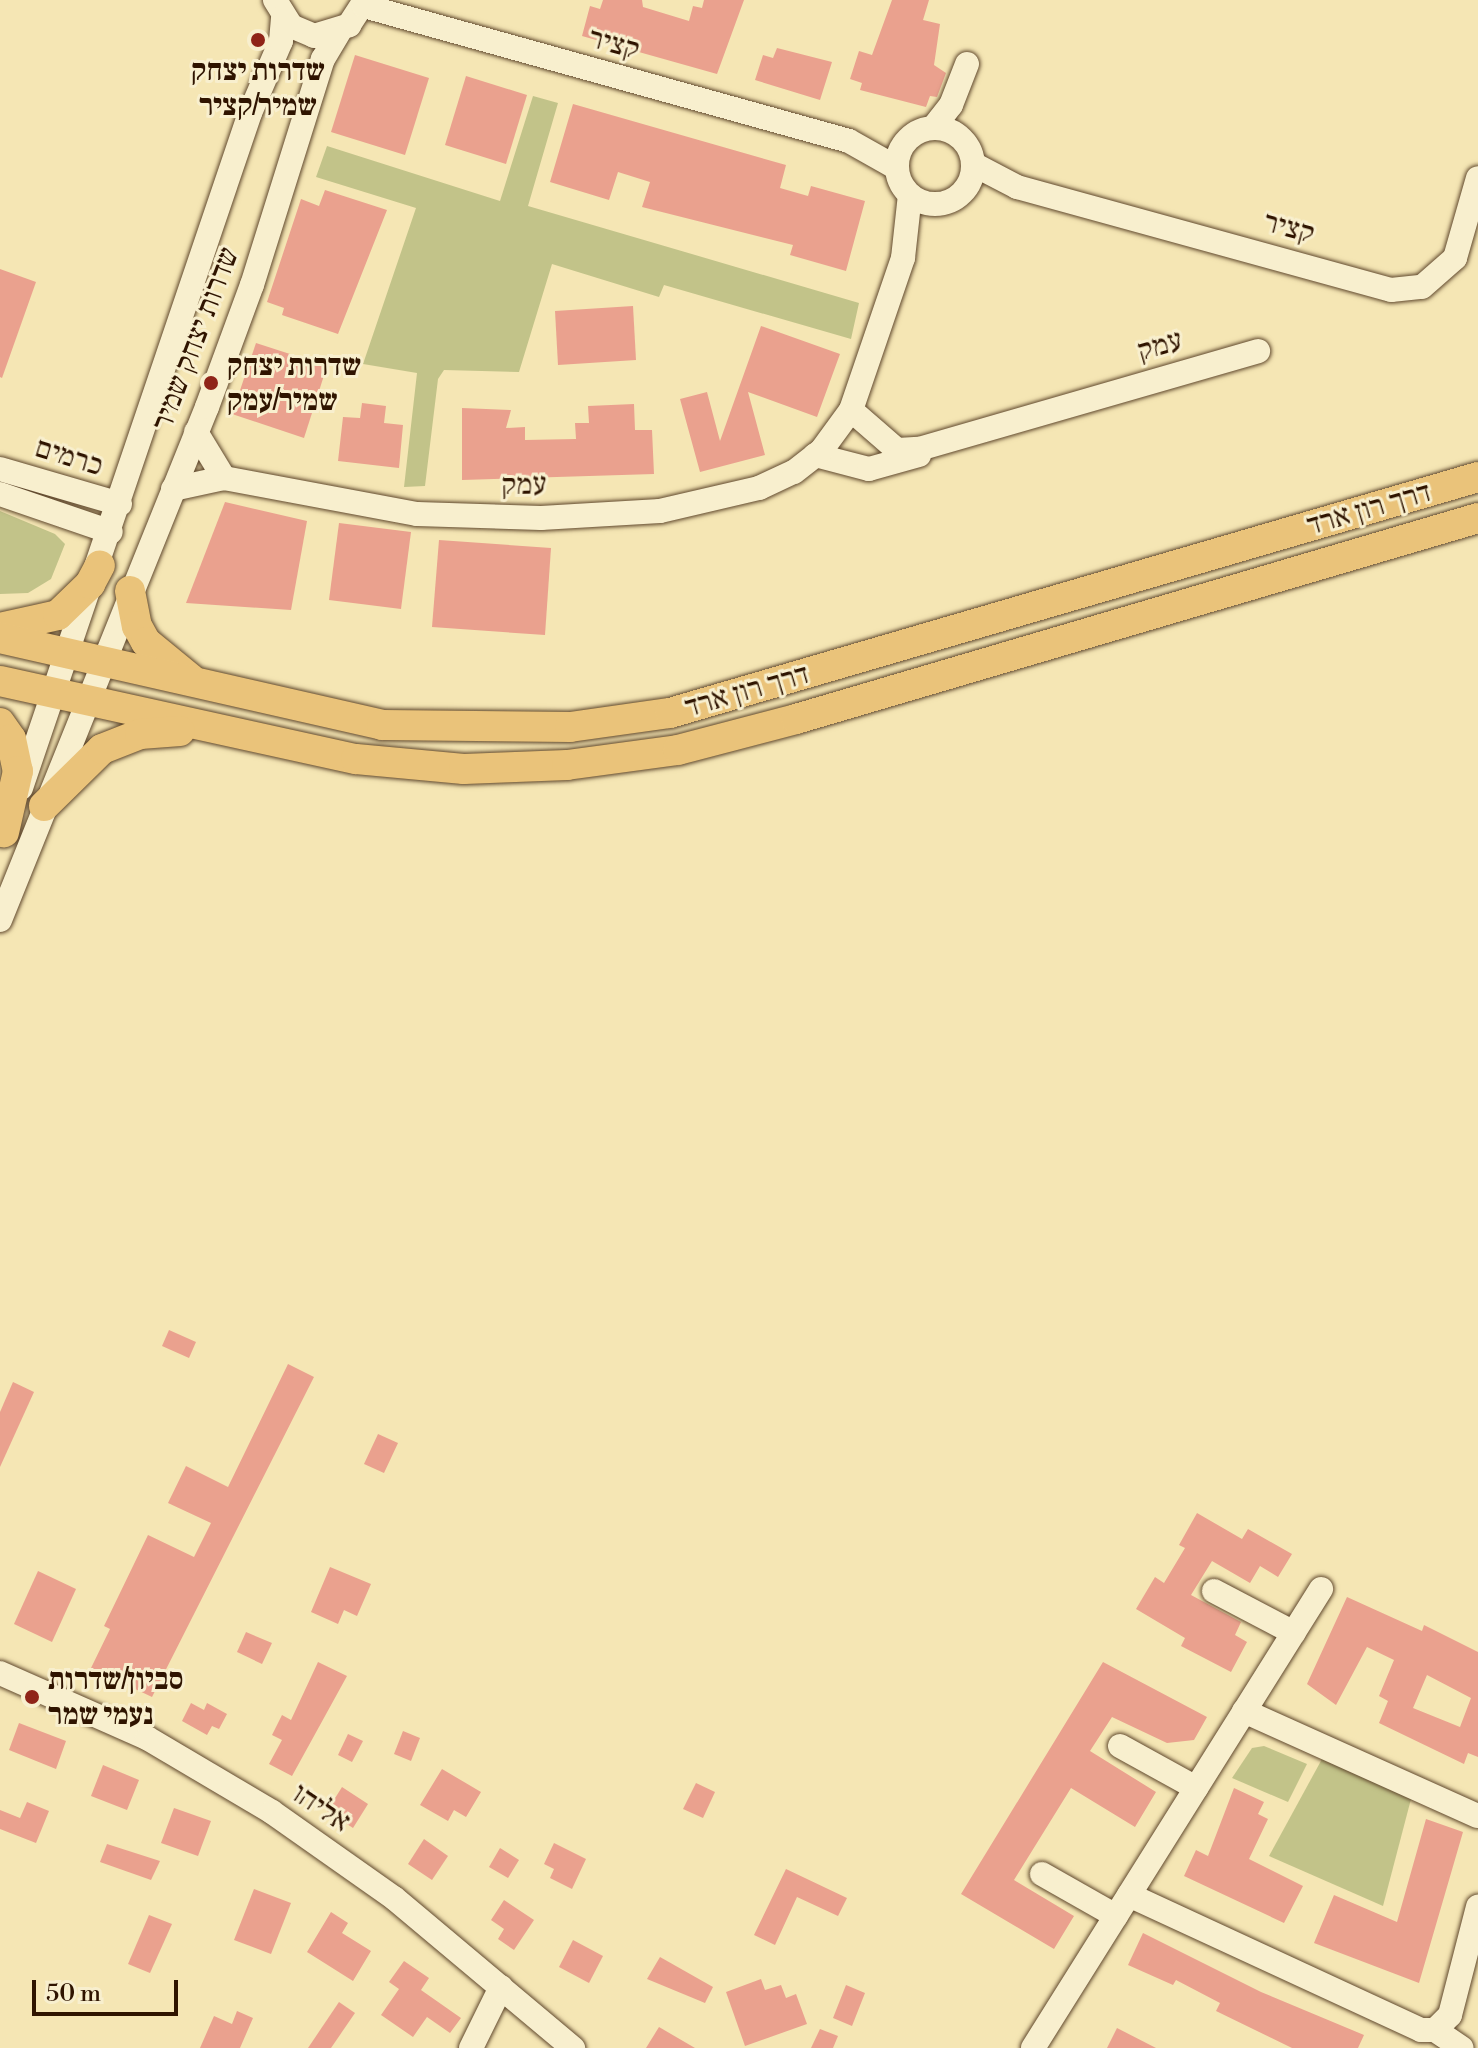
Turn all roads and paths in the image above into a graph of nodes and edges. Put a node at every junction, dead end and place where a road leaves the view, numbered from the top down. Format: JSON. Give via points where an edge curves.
{"nodes":[{"id":1,"x":364,"y":3,"type":"edge"},
{"id":2,"x":279,"y":9,"type":"edge"},
{"id":3,"x":339,"y":32,"type":"junction"},
{"id":4,"x":933,"y":128,"type":"junction"},
{"id":5,"x":960,"y":137,"type":"junction"},
{"id":6,"x":849,"y":141,"type":"junction"},
{"id":7,"x":906,"y":141,"type":"junction"},
{"id":8,"x":973,"y":164,"type":"junction"},
{"id":9,"x":897,"y":168,"type":"junction"},
{"id":10,"x":1478,"y":178,"type":"edge"},
{"id":11,"x":1017,"y":187,"type":"junction"},
{"id":12,"x":964,"y":191,"type":"junction"},
{"id":13,"x":910,"y":195,"type":"junction"},
{"id":14,"x":937,"y":204,"type":"junction"},
{"id":15,"x":903,"y":258,"type":"junction"},
{"id":16,"x":1258,"y":351,"type":"dead end"},
{"id":17,"x":851,"y":410,"type":"junction"},
{"id":18,"x":196,"y":432,"type":"junction"},
{"id":19,"x":943,"y":442,"type":"junction"},
{"id":20,"x":815,"y":455,"type":"junction"},
{"id":21,"x":0,"y":469,"type":"edge"},
{"id":22,"x":1478,"y":477,"type":"edge"},
{"id":23,"x":224,"y":478,"type":"junction"},
{"id":24,"x":173,"y":489,"type":"junction"},
{"id":25,"x":0,"y":494,"type":"edge"},
{"id":26,"x":120,"y":504,"type":"junction"},
{"id":27,"x":1478,"y":518,"type":"edge"},
{"id":28,"x":111,"y":532,"type":"junction"},
{"id":29,"x":100,"y":565,"type":"junction"},
{"id":30,"x":130,"y":591,"type":"junction"},
{"id":31,"x":0,"y":628,"type":"edge"},
{"id":32,"x":0,"y":638,"type":"edge"},
{"id":33,"x":68,"y":656,"type":"junction"},
{"id":34,"x":100,"y":664,"type":"junction"},
{"id":35,"x":0,"y":681,"type":"edge"},
{"id":36,"x":202,"y":686,"type":"junction"},
{"id":37,"x":54,"y":693,"type":"junction"},
{"id":38,"x":84,"y":700,"type":"junction"},
{"id":39,"x":0,"y":723,"type":"edge"},
{"id":40,"x":206,"y":730,"type":"junction"},
{"id":41,"x":44,"y":806,"type":"junction"},
{"id":42,"x":2,"y":837,"type":"edge"},
{"id":43,"x":0,"y":920,"type":"edge"},
{"id":44,"x":1321,"y":1589,"type":"dead end"},
{"id":45,"x":1214,"y":1591,"type":"dead end"},
{"id":46,"x":1294,"y":1633,"type":"junction"},
{"id":47,"x":0,"y":1673,"type":"edge"},
{"id":48,"x":1244,"y":1711,"type":"junction"},
{"id":49,"x":1120,"y":1746,"type":"dead end"},
{"id":50,"x":1196,"y":1788,"type":"junction"},
{"id":51,"x":1478,"y":1816,"type":"edge"},
{"id":52,"x":1042,"y":1874,"type":"dead end"},
{"id":53,"x":1123,"y":1905,"type":"junction"},
{"id":54,"x":1477,"y":1913,"type":"edge"},
{"id":55,"x":501,"y":1987,"type":"junction"},
{"id":56,"x":1435,"y":2030,"type":"junction"},
{"id":57,"x":471,"y":2048,"type":"edge"},
{"id":58,"x":573,"y":2048,"type":"edge"},
{"id":59,"x":1033,"y":2048,"type":"edge"},
{"id":60,"x":1462,"y":2048,"type":"edge"}],
"edges":[{"from":1,"to":3,"type":"street","name":"שדרות יצחק שמיר"},
{"from":1,"to":6,"type":"street","name":"קציר"},
{"from":2,"to":3,"type":"street","via":[[314,36]]},
{"from":2,"to":26,"type":"street","name":"שדרות יצחק שמיר","via":[[281,41],[250,113]]},
{"from":3,"to":18,"type":"street","name":"שדרות יצחק שמיר","via":[[323,59],[252,285]]},
{"from":4,"to":5,"type":"street"},
{"from":4,"to":5,"type":"street","via":[[964,75]]},
{"from":4,"to":7,"type":"street"},
{"from":5,"to":8,"type":"street"},
{"from":6,"to":7,"type":"street","name":"קציר"},
{"from":6,"to":9,"type":"street","name":"קציר"},
{"from":7,"to":9,"type":"street"},
{"from":8,"to":11,"type":"street","name":"קציר"},
{"from":8,"to":12,"type":"street"},
{"from":9,"to":13,"type":"street"},
{"from":10,"to":11,"type":"street","name":"קציר","via":[[1455,258],[1422,287],[1391,290]]},
{"from":11,"to":12,"type":"street","name":"קציר"},
{"from":12,"to":14,"type":"street"},
{"from":13,"to":14,"type":"street"},
{"from":13,"to":15,"type":"street","name":"עמק"},
{"from":14,"to":15,"type":"street","name":"עמק"},
{"from":15,"to":17,"type":"street","name":"עמק"},
{"from":16,"to":19,"type":"street","name":"עמק"},
{"from":17,"to":19,"type":"street","name":"עמק","via":[[897,450]]},
{"from":17,"to":20,"type":"street","name":"עמק"},
{"from":18,"to":23,"type":"street"},
{"from":18,"to":24,"type":"street","name":"שדרות יצחק שמיר"},
{"from":19,"to":20,"type":"street","name":"עמק","via":[[911,459],[869,469]]},
{"from":20,"to":23,"type":"street","name":"עמק","via":[[782,478],[714,501],[660,511],[541,518],[417,514]]},
{"from":21,"to":26,"type":"street","name":"כרמים"},
{"from":22,"to":36,"type":"main road","name":"דרך רון ארד","via":[[670,713],[570,727],[382,725]]},
{"from":23,"to":24,"type":"street","name":"עמק"},
{"from":24,"to":30,"type":"street","name":"שדרות יצחק שמיר"},
{"from":25,"to":28,"type":"street","name":"כרמים"},
{"from":26,"to":28,"type":"street","name":"שדרות יצחק שמיר"},
{"from":27,"to":40,"type":"main road","name":"דרך רון ארד","via":[[678,750],[567,765],[464,769],[356,759]]},
{"from":28,"to":29,"type":"street","name":"שדרות יצחק שמיר"},
{"from":29,"to":31,"type":"main road","via":[[90,584],[58,615]]},
{"from":29,"to":33,"type":"street","name":"שדרות יצחק שמיר"},
{"from":30,"to":34,"type":"street","name":"שדרות יצחק שמיר"},
{"from":30,"to":36,"type":"main road","via":[[146,642]]},
{"from":32,"to":33,"type":"main road","name":"דרך רון ארד"},
{"from":33,"to":34,"type":"main road","name":"דרך רון ארד"},
{"from":33,"to":37,"type":"street","name":"שדרות יצחק שמיר"},
{"from":34,"to":36,"type":"main road","name":"דרך רון ארד"},
{"from":34,"to":38,"type":"street","name":"שדרות יצחק שמיר"},
{"from":35,"to":37,"type":"main road","name":"דרך רון ארד"},
{"from":37,"to":38,"type":"main road","name":"דרך רון ארד"},
{"from":37,"to":42,"type":"street","name":"שדרות יצחק שמיר"},
{"from":38,"to":40,"type":"main road","name":"דרך רון ארד"},
{"from":38,"to":41,"type":"street","name":"שדרות יצחק שמיר"},
{"from":39,"to":42,"type":"main road","via":[[11,739],[18,771]]},
{"from":40,"to":41,"type":"main road","via":[[140,734],[117,742],[85,762]]},
{"from":41,"to":43,"type":"street","name":"שדרות יצחק שמיר"},
{"from":44,"to":46,"type":"street"},
{"from":45,"to":46,"type":"street"},
{"from":46,"to":48,"type":"street"},
{"from":47,"to":55,"type":"street","name":"אליהו","via":[[147,1738],[272,1812],[394,1898]]},
{"from":48,"to":50,"type":"street"},
{"from":48,"to":51,"type":"street"},
{"from":49,"to":50,"type":"street"},
{"from":50,"to":53,"type":"street"},
{"from":52,"to":53,"type":"street"},
{"from":53,"to":56,"type":"street","via":[[1404,2024]]},
{"from":53,"to":59,"type":"street"},
{"from":54,"to":56,"type":"street","via":[[1450,2015]]},
{"from":55,"to":57,"type":"street"},
{"from":55,"to":58,"type":"street","name":"אליהו"},
{"from":56,"to":60,"type":"street"}]}
